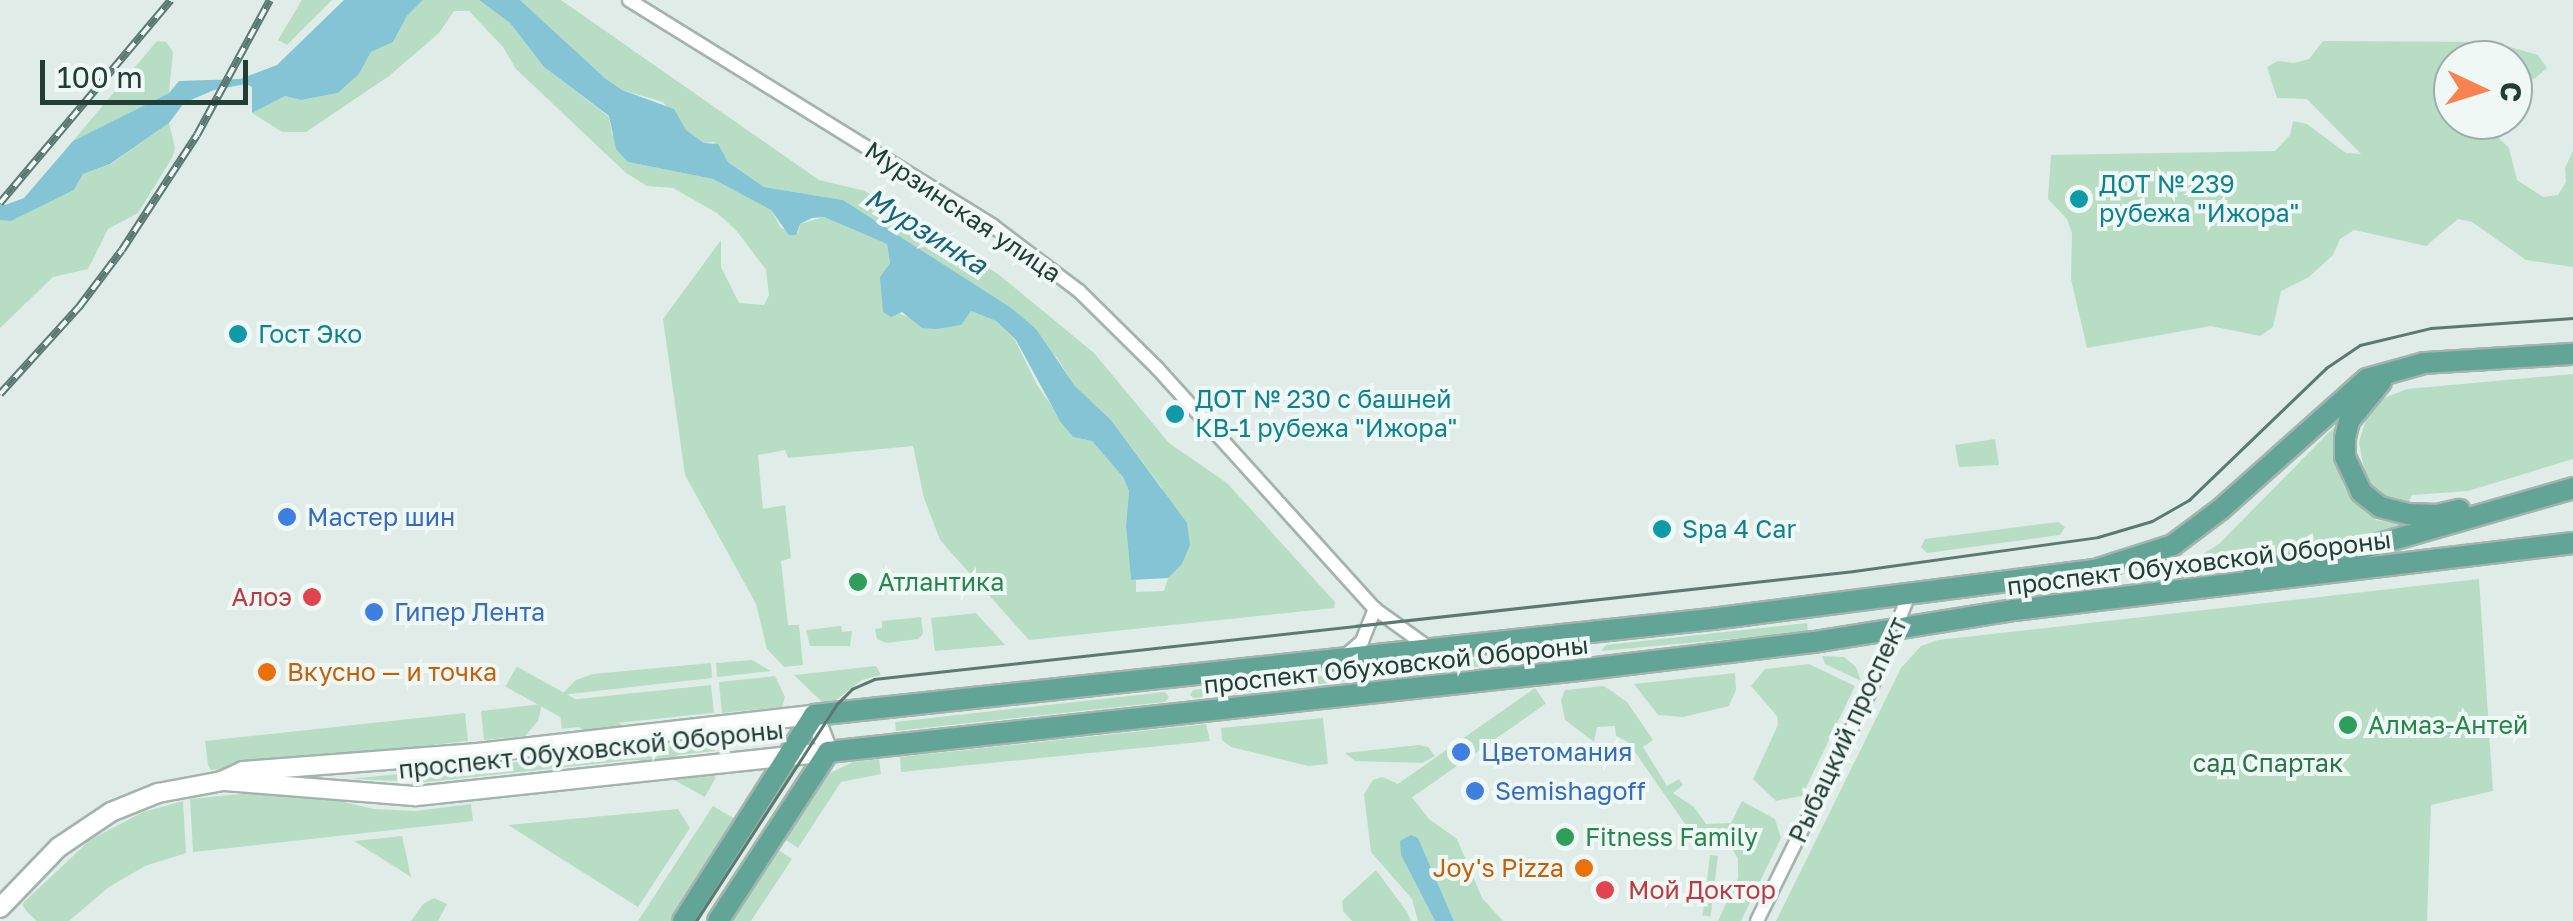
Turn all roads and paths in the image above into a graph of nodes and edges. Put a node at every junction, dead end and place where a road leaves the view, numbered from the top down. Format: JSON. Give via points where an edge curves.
{"nodes":[{"id":1,"x":629,"y":0,"type":"edge"},
{"id":2,"x":2570,"y":355,"type":"edge"},
{"id":3,"x":2424,"y":363,"type":"junction"},
{"id":4,"x":2573,"y":488,"type":"edge"},
{"id":5,"x":2536,"y":498,"type":"junction"},
{"id":6,"x":2573,"y":543,"type":"edge"},
{"id":7,"x":2189,"y":589,"type":"junction"},
{"id":8,"x":1910,"y":592,"type":"junction"},
{"id":9,"x":1375,"y":609,"type":"junction"},
{"id":10,"x":1897,"y":626,"type":"junction"},
{"id":11,"x":1575,"y":634,"type":"junction"},
{"id":12,"x":1431,"y":649,"type":"junction"},
{"id":13,"x":1342,"y":658,"type":"junction"},
{"id":14,"x":1579,"y":670,"type":"junction"},
{"id":15,"x":1173,"y":676,"type":"junction"},
{"id":16,"x":1177,"y":714,"type":"junction"},
{"id":17,"x":814,"y":715,"type":"junction"},
{"id":18,"x":828,"y":752,"type":"junction"},
{"id":19,"x":790,"y":756,"type":"junction"},
{"id":20,"x":222,"y":781,"type":"junction"},
{"id":21,"x":0,"y":908,"type":"edge"},
{"id":22,"x":684,"y":921,"type":"edge"},
{"id":23,"x":718,"y":921,"type":"edge"},
{"id":24,"x":1758,"y":921,"type":"edge"}],
"edges":[{"from":1,"to":9,"type":"street","name":"Мурзинская улица","via":[[993,226],[1079,290]]},
{"from":2,"to":3,"type":"main road"},
{"from":3,"to":5,"type":"main road","via":[[2380,382],[2349,420],[2345,457],[2360,492],[2391,511],[2436,515]]},
{"from":3,"to":8,"type":"main road","name":"проспект Обуховской Обороны","via":[[2367,378],[2221,509],[2156,552],[2095,570]]},
{"from":4,"to":5,"type":"main road"},
{"from":5,"to":7,"type":"main road","via":[[2333,557]]},
{"from":6,"to":7,"type":"main road","name":"проспект Обуховской Обороны"},
{"from":7,"to":10,"type":"main road","name":"проспект Обуховской Обороны"},
{"from":8,"to":10,"type":"street","name":"Рыбацкий проспект"},
{"from":8,"to":11,"type":"main road","name":"проспект Обуховской Обороны"},
{"from":9,"to":12,"type":"street","name":"Мурзинская улица"},
{"from":9,"to":13,"type":"street","via":[[1362,641]]},
{"from":10,"to":14,"type":"main road","name":"проспект Обуховской Обороны"},
{"from":10,"to":24,"type":"street","name":"Рыбацкий проспект"},
{"from":11,"to":12,"type":"main road","name":"проспект Обуховской Обороны"},
{"from":11,"to":14,"type":"main road"},
{"from":12,"to":13,"type":"main road","name":"проспект Обуховской Обороны"},
{"from":13,"to":15,"type":"main road","name":"проспект Обуховской Обороны"},
{"from":14,"to":16,"type":"main road","name":"проспект Обуховской Обороны"},
{"from":15,"to":16,"type":"main road"},
{"from":15,"to":17,"type":"main road","name":"проспект Обуховской Обороны"},
{"from":16,"to":18,"type":"main road","name":"проспект Обуховской Обороны"},
{"from":17,"to":18,"type":"street"},
{"from":17,"to":19,"type":"main road"},
{"from":17,"to":20,"type":"street","name":"проспект Обуховской Обороны","via":[[494,752],[255,770]]},
{"from":18,"to":19,"type":"street","name":"проспект Обуховской Обороны"},
{"from":18,"to":23,"type":"main road"},
{"from":19,"to":20,"type":"street","name":"проспект Обуховской Обороны","via":[[414,796]]},
{"from":19,"to":22,"type":"main road"},
{"from":20,"to":21,"type":"street","name":"проспект Обуховской Обороны","via":[[158,793],[87,826]]}]}
